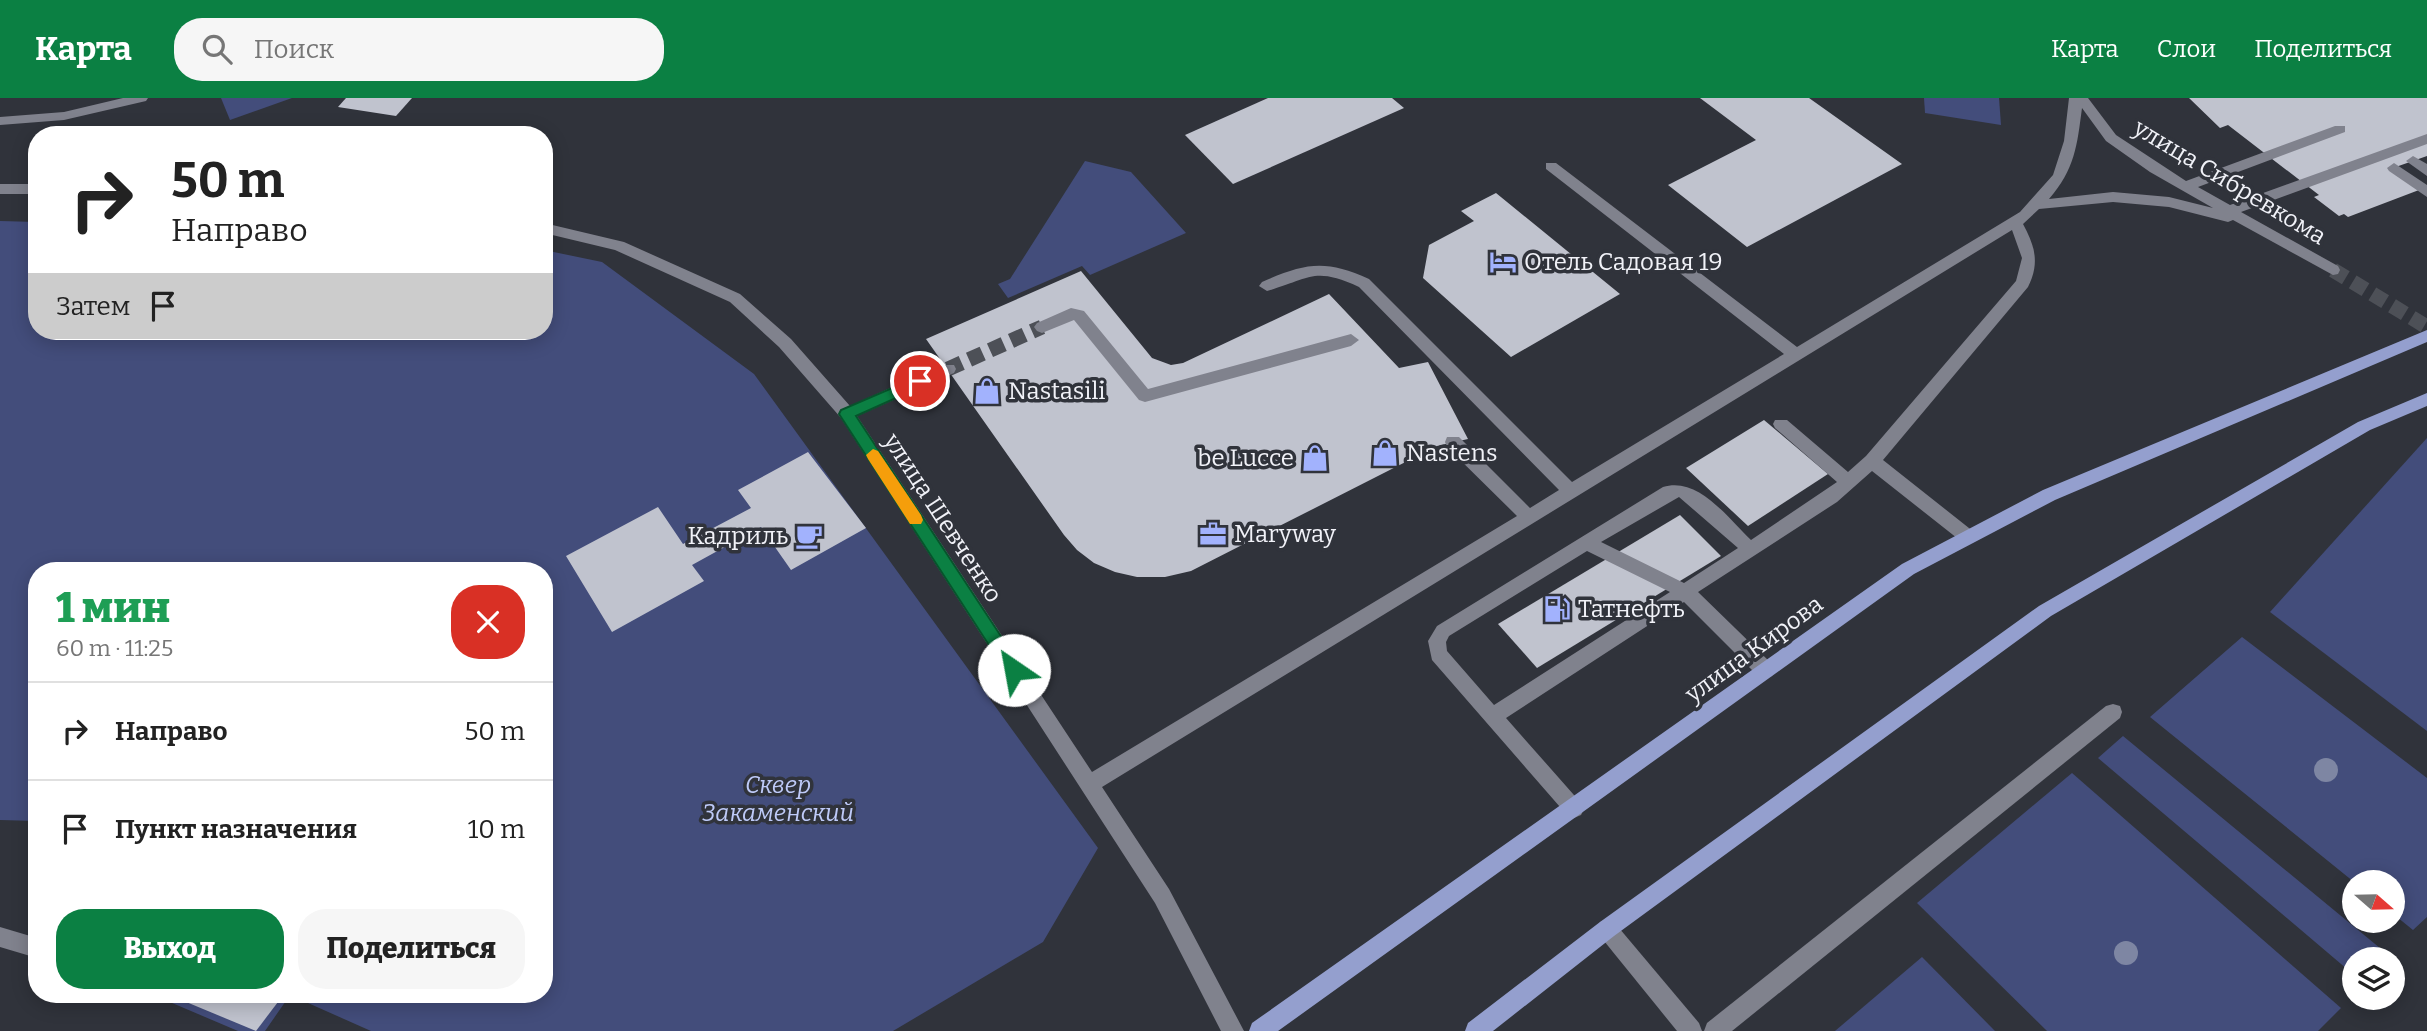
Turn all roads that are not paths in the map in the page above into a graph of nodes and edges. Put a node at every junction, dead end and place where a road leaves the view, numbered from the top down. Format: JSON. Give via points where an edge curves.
{"nodes":[{"id":1,"x":141,"y":98,"type":"edge"},
{"id":2,"x":2079,"y":98,"type":"edge"},
{"id":3,"x":0,"y":121,"type":"edge"},
{"id":4,"x":2340,"y":129,"type":"dead end"},
{"id":5,"x":2427,"y":139,"type":"edge"},
{"id":6,"x":2413,"y":161,"type":"dead end"},
{"id":7,"x":1551,"y":166,"type":"dead end"},
{"id":8,"x":2394,"y":168,"type":"dead end"},
{"id":9,"x":2427,"y":171,"type":"edge"},
{"id":10,"x":2186,"y":186,"type":"junction"},
{"id":11,"x":0,"y":189,"type":"edge"},
{"id":12,"x":28,"y":189,"type":"edge"},
{"id":13,"x":2427,"y":192,"type":"edge"},
{"id":14,"x":2034,"y":205,"type":"junction"},
{"id":15,"x":2228,"y":211,"type":"junction"},
{"id":16,"x":2015,"y":222,"type":"junction"},
{"id":17,"x":2250,"y":223,"type":"junction"},
{"id":18,"x":553,"y":230,"type":"edge"},
{"id":19,"x":2333,"y":270,"type":"tunnel mouth"},
{"id":20,"x":1267,"y":286,"type":"dead end"},
{"id":21,"x":1042,"y":327,"type":"tunnel mouth"},
{"id":22,"x":2427,"y":336,"type":"edge"},
{"id":23,"x":1351,"y":340,"type":"dead end"},
{"id":24,"x":1796,"y":355,"type":"junction"},
{"id":25,"x":948,"y":369,"type":"tunnel mouth"},
{"id":26,"x":2427,"y":399,"type":"edge"},
{"id":27,"x":847,"y":414,"type":"junction"},
{"id":28,"x":1781,"y":424,"type":"dead end"},
{"id":29,"x":1453,"y":442,"type":"dead end"},
{"id":30,"x":1872,"y":461,"type":"junction"},
{"id":31,"x":1848,"y":482,"type":"junction"},
{"id":32,"x":1571,"y":492,"type":"junction"},
{"id":33,"x":1529,"y":517,"type":"junction"},
{"id":34,"x":1968,"y":537,"type":"junction"},
{"id":35,"x":1586,"y":543,"type":"junction"},
{"id":36,"x":1751,"y":550,"type":"junction"},
{"id":37,"x":1686,"y":592,"type":"junction"},
{"id":38,"x":1765,"y":670,"type":"junction"},
{"id":39,"x":2113,"y":712,"type":"dead end"},
{"id":40,"x":1493,"y":716,"type":"junction"},
{"id":41,"x":1089,"y":784,"type":"junction"},
{"id":42,"x":1574,"y":809,"type":"junction"},
{"id":43,"x":1606,"y":929,"type":"junction"},
{"id":44,"x":0,"y":937,"type":"edge"},
{"id":45,"x":28,"y":945,"type":"edge"},
{"id":46,"x":1233,"y":1031,"type":"edge"},
{"id":47,"x":1260,"y":1031,"type":"edge"},
{"id":48,"x":1476,"y":1031,"type":"edge"},
{"id":49,"x":1691,"y":1031,"type":"edge"},
{"id":50,"x":1715,"y":1031,"type":"edge"}],
"edges":[{"from":1,"to":3,"type":"street","via":[[64,116]]},
{"from":2,"to":10,"type":"street","name":"улица Сибревкома","via":[[2111,138]]},
{"from":2,"to":14,"type":"street","via":[[2060,177]]},
{"from":4,"to":10,"type":"street"},
{"from":5,"to":15,"type":"street"},
{"from":6,"to":9,"type":"street"},
{"from":7,"to":24,"type":"street"},
{"from":8,"to":13,"type":"street"},
{"from":10,"to":15,"type":"street","name":"улица Сибревкома"},
{"from":11,"to":12,"type":"street"},
{"from":14,"to":16,"type":"street"},
{"from":14,"to":17,"type":"street","via":[[2113,197],[2169,202]]},
{"from":15,"to":17,"type":"street","name":"улица Сибревкома"},
{"from":16,"to":24,"type":"street"},
{"from":16,"to":30,"type":"street","via":[[2031,262],[2023,283]]},
{"from":17,"to":19,"type":"street","name":"улица Сибревкома"},
{"from":18,"to":27,"type":"street","name":"улица Шевченко","via":[[619,246],[735,298],[785,343]]},
{"from":20,"to":32,"type":"street","via":[[1315,268],[1364,283]]},
{"from":21,"to":23,"type":"street","via":[[1079,315],[1145,396]]},
{"from":22,"to":34,"type":"main road","name":"улица Кирова","via":[[2049,495]]},
{"from":24,"to":32,"type":"street"},
{"from":25,"to":27,"type":"street"},
{"from":26,"to":43,"type":"main road","via":[[2364,426],[2045,611]]},
{"from":27,"to":41,"type":"street","name":"улица Шевченко"},
{"from":28,"to":31,"type":"street"},
{"from":29,"to":33,"type":"street"},
{"from":30,"to":31,"type":"street"},
{"from":30,"to":34,"type":"street"},
{"from":31,"to":36,"type":"street"},
{"from":32,"to":33,"type":"street"},
{"from":33,"to":41,"type":"street"},
{"from":34,"to":38,"type":"main road","name":"улица Кирова","via":[[1908,569]]},
{"from":35,"to":36,"type":"street","via":[[1679,490],[1690,494]]},
{"from":35,"to":37,"type":"street"},
{"from":35,"to":40,"type":"street","via":[[1443,631],[1437,641],[1438,654]]},
{"from":36,"to":37,"type":"street"},
{"from":37,"to":38,"type":"street"},
{"from":37,"to":40,"type":"street"},
{"from":38,"to":42,"type":"main road","name":"улица Кирова"},
{"from":39,"to":50,"type":"street"},
{"from":40,"to":42,"type":"street"},
{"from":41,"to":46,"type":"street","name":"улица Шевченко","via":[[1162,895]]},
{"from":42,"to":47,"type":"main road","name":"улица Кирова"},
{"from":43,"to":48,"type":"main road"},
{"from":43,"to":49,"type":"street"},
{"from":44,"to":45,"type":"street"}]}
